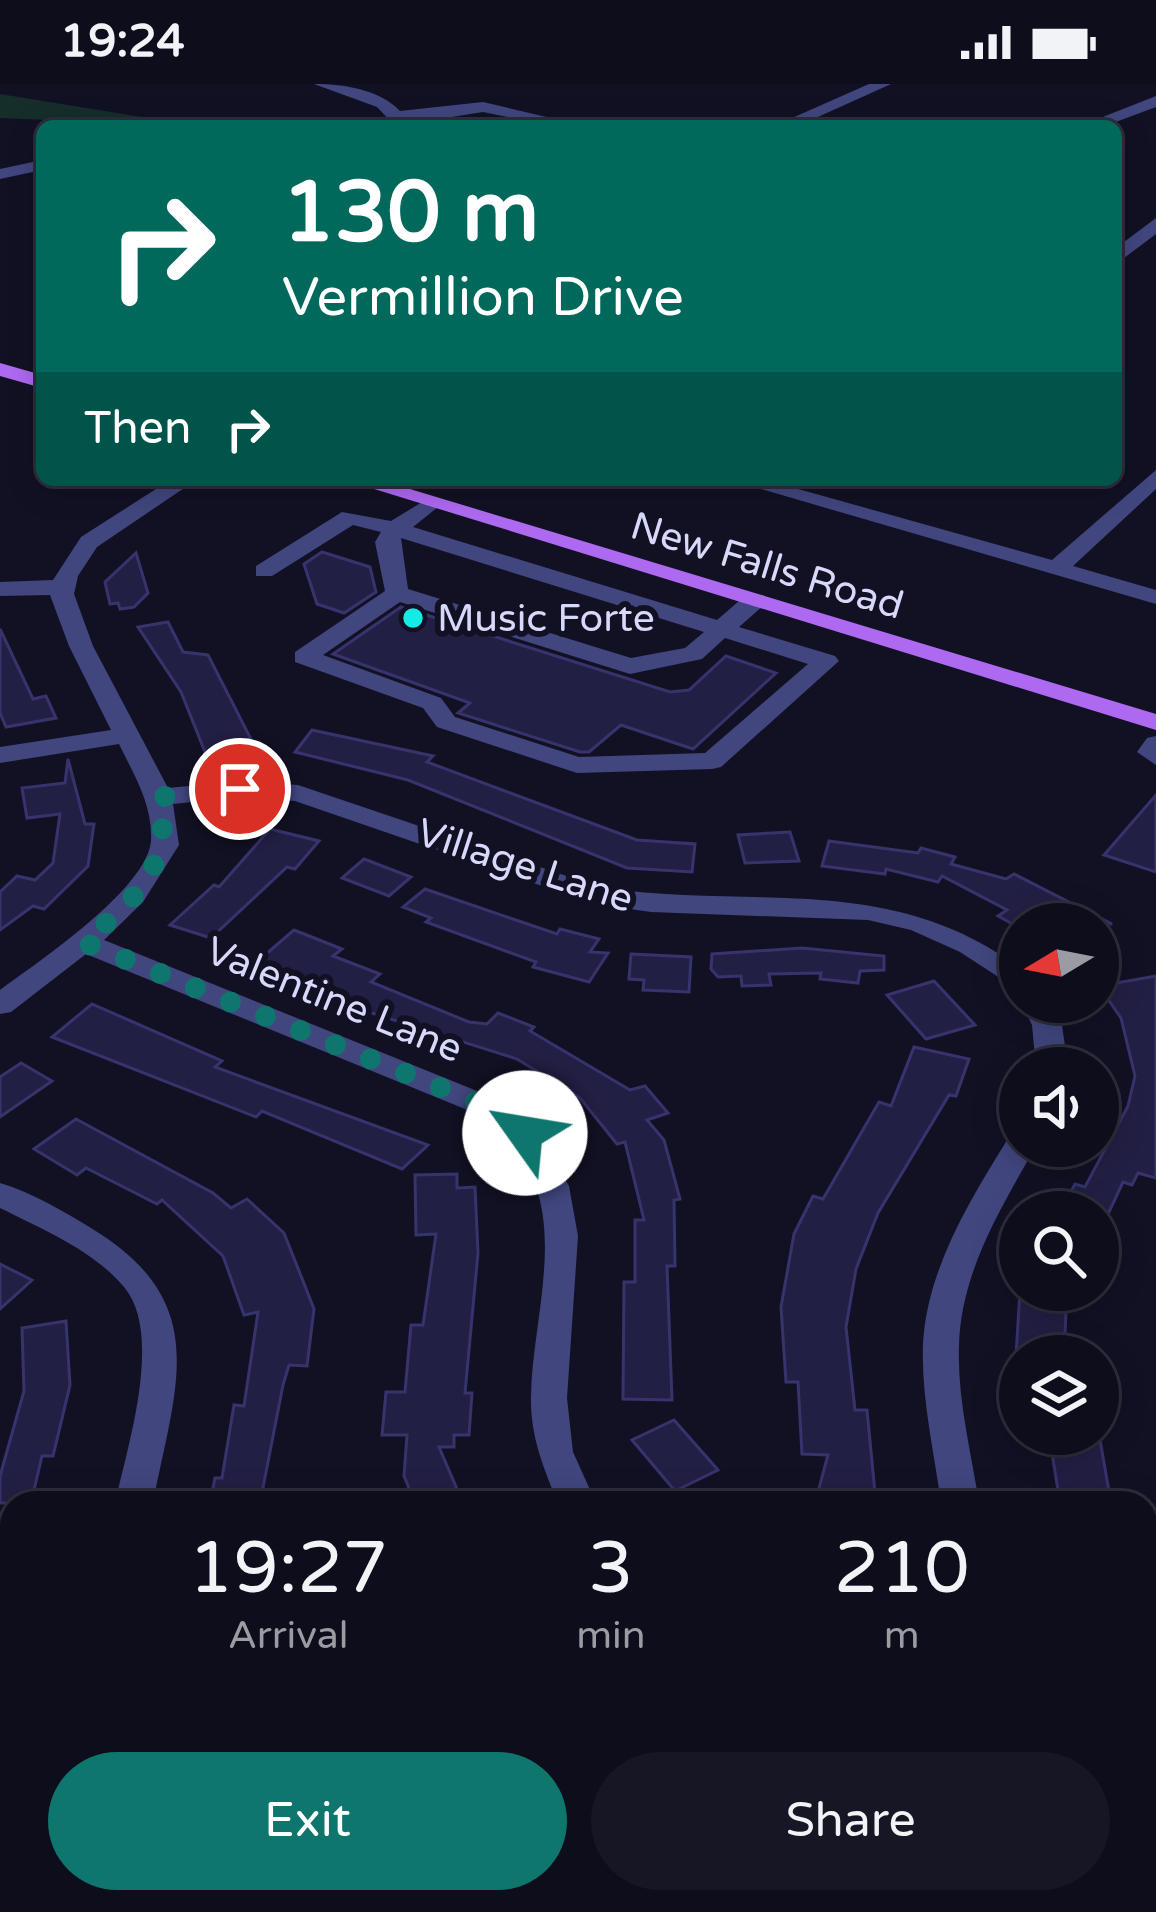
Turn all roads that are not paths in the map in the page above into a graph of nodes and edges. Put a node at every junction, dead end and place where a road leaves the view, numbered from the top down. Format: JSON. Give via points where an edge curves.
{"nodes":[{"id":1,"x":322,"y":84,"type":"edge"},
{"id":2,"x":884,"y":84,"type":"edge"},
{"id":3,"x":1156,"y":101,"type":"edge"},
{"id":4,"x":401,"y":120,"type":"edge"},
{"id":5,"x":408,"y":120,"type":"edge"},
{"id":6,"x":547,"y":120,"type":"edge"},
{"id":7,"x":797,"y":120,"type":"edge"},
{"id":8,"x":1105,"y":120,"type":"edge"},
{"id":9,"x":36,"y":167,"type":"edge"},
{"id":10,"x":0,"y":174,"type":"edge"},
{"id":11,"x":1156,"y":224,"type":"edge"},
{"id":12,"x":1122,"y":254,"type":"edge"},
{"id":13,"x":0,"y":369,"type":"edge"},
{"id":14,"x":36,"y":380,"type":"edge"},
{"id":15,"x":1156,"y":477,"type":"edge"},
{"id":16,"x":176,"y":486,"type":"edge"},
{"id":17,"x":376,"y":486,"type":"edge"},
{"id":18,"x":762,"y":486,"type":"edge"},
{"id":19,"x":847,"y":486,"type":"edge"},
{"id":20,"x":432,"y":503,"type":"junction"},
{"id":21,"x":827,"y":504,"type":"junction"},
{"id":22,"x":395,"y":529,"type":"junction"},
{"id":23,"x":1058,"y":568,"type":"junction"},
{"id":24,"x":264,"y":572,"type":"dead end"},
{"id":25,"x":63,"y":587,"type":"junction"},
{"id":26,"x":0,"y":589,"type":"edge"},
{"id":27,"x":397,"y":592,"type":"junction"},
{"id":28,"x":1156,"y":597,"type":"edge"},
{"id":29,"x":755,"y":599,"type":"junction"},
{"id":30,"x":721,"y":629,"type":"junction"},
{"id":31,"x":1156,"y":722,"type":"edge"},
{"id":32,"x":127,"y":735,"type":"junction"},
{"id":33,"x":1156,"y":744,"type":"edge"},
{"id":34,"x":0,"y":755,"type":"edge"},
{"id":35,"x":1156,"y":757,"type":"edge"},
{"id":36,"x":159,"y":797,"type":"junction"},
{"id":37,"x":83,"y":942,"type":"junction"},
{"id":38,"x":999,"y":966,"type":"edge"},
{"id":39,"x":0,"y":1005,"type":"edge"},
{"id":40,"x":1008,"y":1167,"type":"edge"},
{"id":41,"x":0,"y":1194,"type":"edge"},
{"id":42,"x":136,"y":1491,"type":"edge"},
{"id":43,"x":572,"y":1491,"type":"edge"},
{"id":44,"x":959,"y":1491,"type":"edge"}],
"edges":[{"from":1,"to":4,"type":"street","via":[[366,96]]},
{"from":2,"to":7,"type":"street"},
{"from":3,"to":8,"type":"street"},
{"from":5,"to":6,"type":"street","via":[[483,107]]},
{"from":9,"to":10,"type":"street"},
{"from":11,"to":12,"type":"street"},
{"from":13,"to":14,"type":"main road"},
{"from":15,"to":23,"type":"street"},
{"from":16,"to":25,"type":"street","via":[[89,542]]},
{"from":17,"to":20,"type":"main road","name":"New Falls Road"},
{"from":18,"to":21,"type":"street"},
{"from":19,"to":21,"type":"street"},
{"from":20,"to":22,"type":"street"},
{"from":20,"to":29,"type":"main road","name":"New Falls Road"},
{"from":21,"to":23,"type":"street"},
{"from":22,"to":24,"type":"street","via":[[350,517]]},
{"from":22,"to":27,"type":"street","via":[[388,542]]},
{"from":22,"to":30,"type":"street"},
{"from":23,"to":28,"type":"street"},
{"from":25,"to":26,"type":"street"},
{"from":25,"to":32,"type":"street","via":[[81,646]]},
{"from":27,"to":30,"type":"street","via":[[630,666],[693,654]]},
{"from":27,"to":30,"type":"street","via":[[304,657],[432,703],[446,722],[577,765],[712,761],[826,661]]},
{"from":29,"to":30,"type":"street"},
{"from":29,"to":31,"type":"main road","name":"New Falls Road"},
{"from":32,"to":34,"type":"street"},
{"from":32,"to":36,"type":"street"},
{"from":33,"to":35,"type":"street"},
{"from":36,"to":37,"type":"street","via":[[165,845],[152,871]]},
{"from":36,"to":38,"type":"street","name":"Village Lane","via":[[298,793],[594,895],[702,910],[816,903],[887,912],[965,940]]},
{"from":37,"to":39,"type":"street"},
{"from":37,"to":43,"type":"street","name":"Valentine Lane","via":[[476,1102],[525,1133],[556,1188],[562,1231],[552,1449]]},
{"from":40,"to":44,"type":"street","via":[[976,1223],[946,1306],[943,1371]]},
{"from":41,"to":42,"type":"street","via":[[110,1251],[157,1306],[157,1375]]}]}
